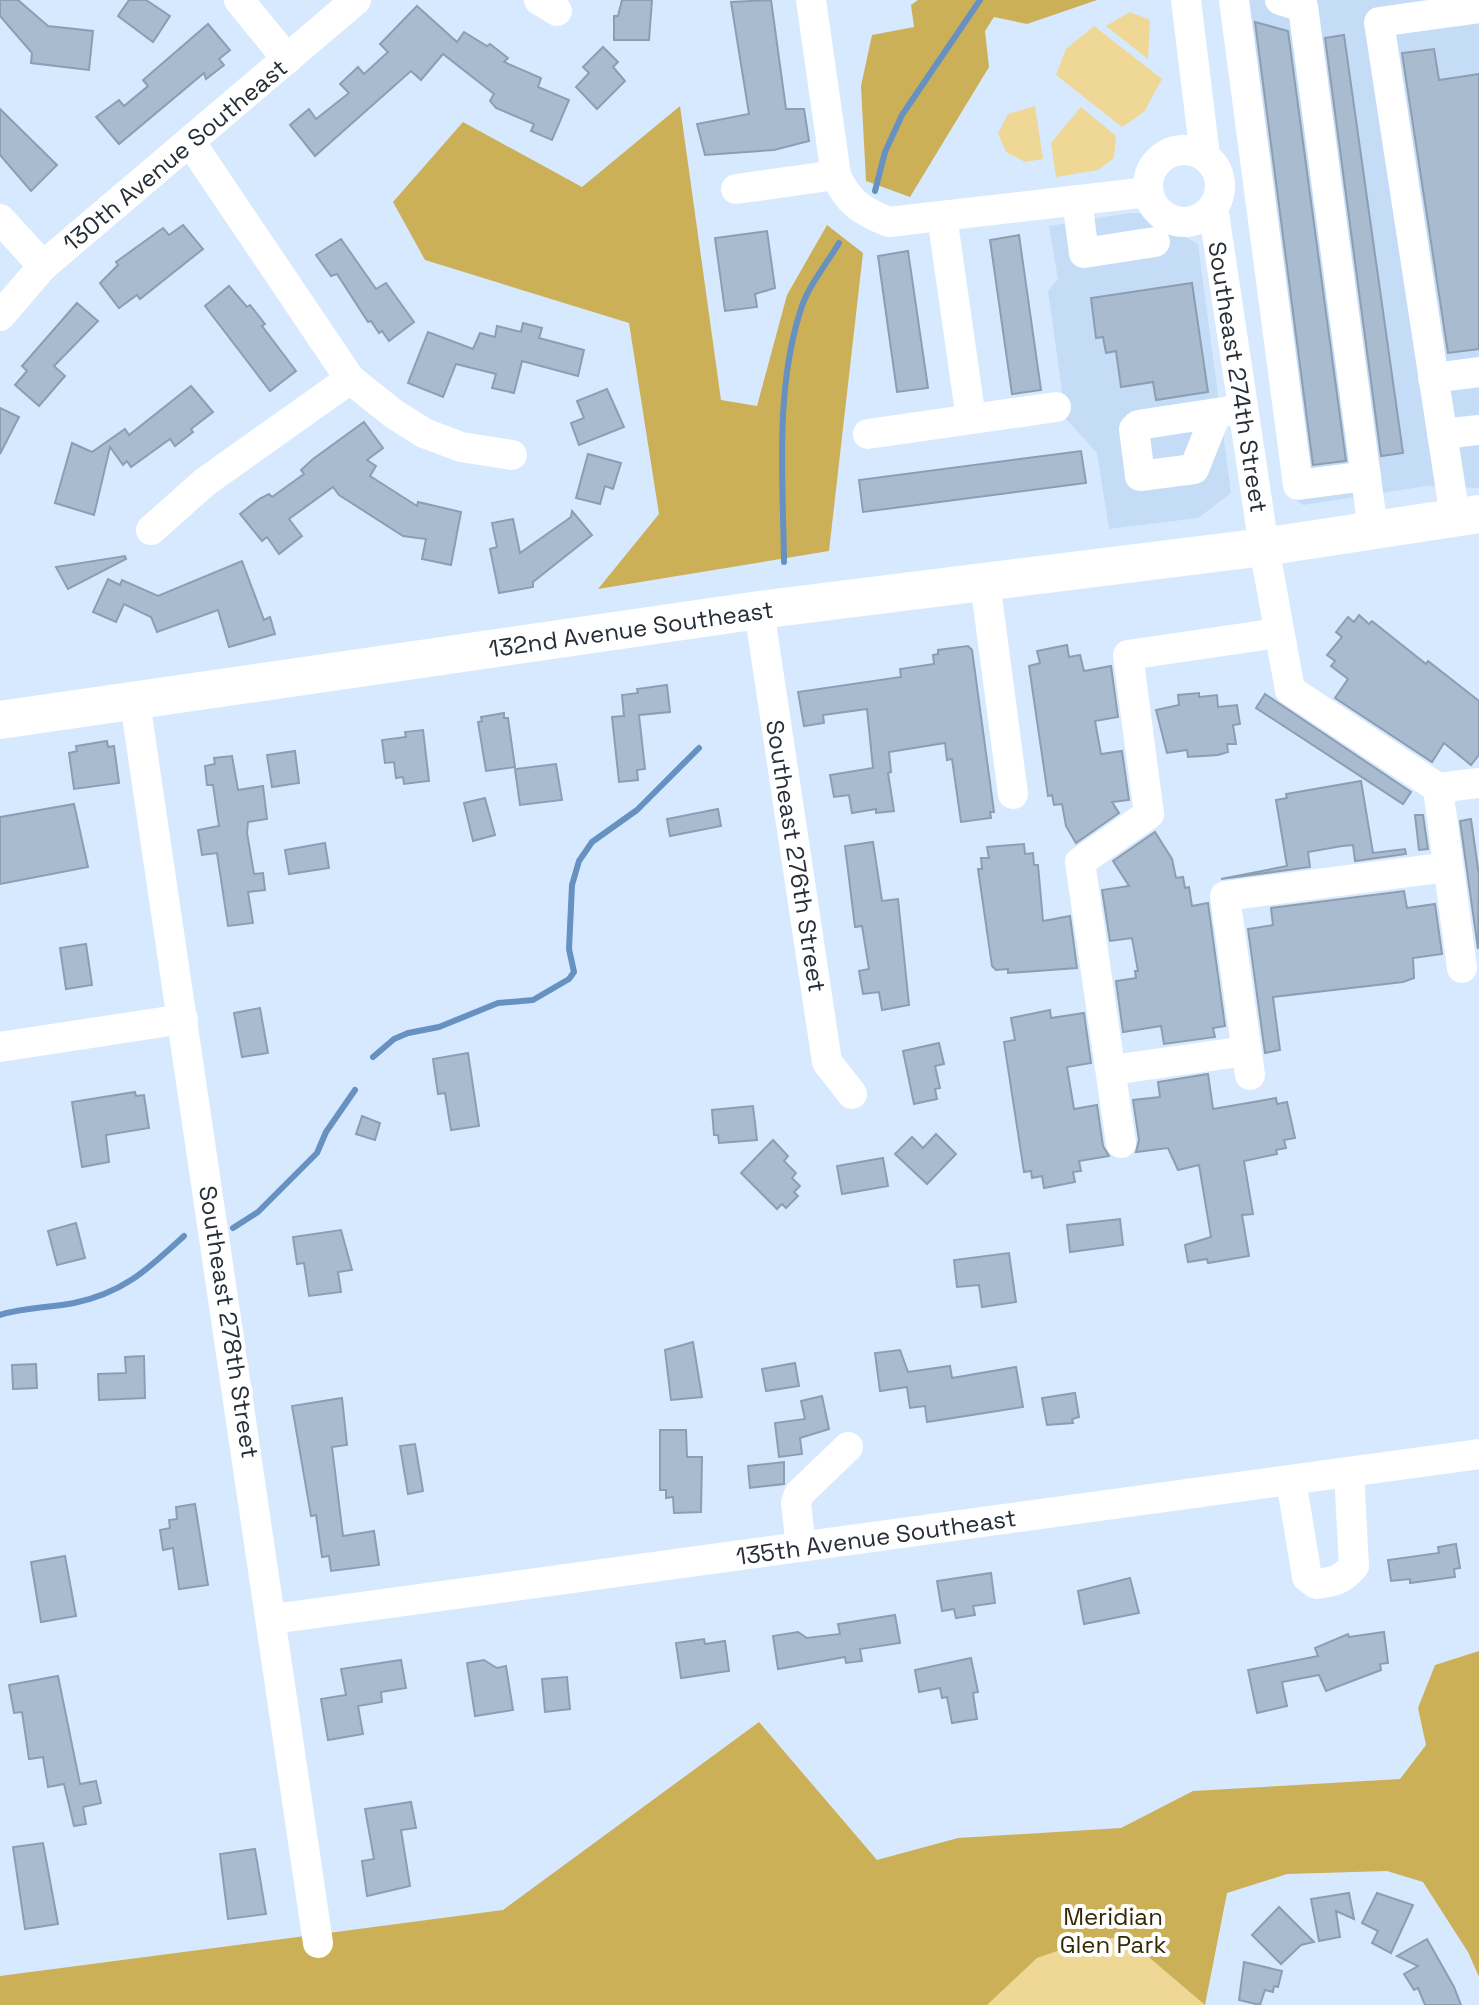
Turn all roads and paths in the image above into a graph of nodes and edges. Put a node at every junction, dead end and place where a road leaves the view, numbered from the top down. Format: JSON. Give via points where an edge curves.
{"nodes":[{"id":1,"x":239,"y":0,"type":"edge"},
{"id":2,"x":356,"y":0,"type":"edge"},
{"id":3,"x":811,"y":0,"type":"edge"},
{"id":4,"x":1186,"y":0,"type":"edge"},
{"id":5,"x":1234,"y":0,"type":"edge"},
{"id":6,"x":1280,"y":0,"type":"edge"},
{"id":7,"x":1474,"y":6,"type":"edge"},
{"id":8,"x":287,"y":59,"type":"junction"},
{"id":9,"x":191,"y":143,"type":"junction"},
{"id":10,"x":1205,"y":156,"type":"junction"},
{"id":11,"x":836,"y":175,"type":"junction"},
{"id":12,"x":736,"y":189,"type":"dead end"},
{"id":13,"x":1148,"y":192,"type":"junction"},
{"id":14,"x":1077,"y":200,"type":"junction"},
{"id":15,"x":1213,"y":207,"type":"junction"},
{"id":16,"x":942,"y":216,"type":"junction"},
{"id":17,"x":0,"y":219,"type":"edge"},
{"id":18,"x":1155,"y":242,"type":"dead end"},
{"id":19,"x":43,"y":266,"type":"junction"},
{"id":20,"x":0,"y":316,"type":"edge"},
{"id":21,"x":1479,"y":372,"type":"edge"},
{"id":22,"x":1433,"y":378,"type":"junction"},
{"id":23,"x":350,"y":379,"type":"junction"},
{"id":24,"x":1056,"y":407,"type":"dead end"},
{"id":25,"x":971,"y":419,"type":"junction"},
{"id":26,"x":1479,"y":430,"type":"edge"},
{"id":27,"x":868,"y":434,"type":"dead end"},
{"id":28,"x":1442,"y":434,"type":"junction"},
{"id":29,"x":512,"y":455,"type":"dead end"},
{"id":30,"x":1366,"y":476,"type":"junction"},
{"id":31,"x":1467,"y":516,"type":"edge"},
{"id":32,"x":151,"y":530,"type":"dead end"},
{"id":33,"x":1373,"y":530,"type":"junction"},
{"id":34,"x":1264,"y":547,"type":"junction"},
{"id":35,"x":985,"y":582,"type":"junction"},
{"id":36,"x":759,"y":610,"type":"junction"},
{"id":37,"x":1278,"y":633,"type":"junction"},
{"id":38,"x":135,"y":702,"type":"junction"},
{"id":39,"x":0,"y":720,"type":"edge"},
{"id":40,"x":1479,"y":783,"type":"edge"},
{"id":41,"x":1438,"y":788,"type":"junction"},
{"id":42,"x":1013,"y":794,"type":"dead end"},
{"id":43,"x":1448,"y":867,"type":"junction"},
{"id":44,"x":1462,"y":968,"type":"dead end"},
{"id":45,"x":183,"y":1019,"type":"junction"},
{"id":46,"x":0,"y":1047,"type":"edge"},
{"id":47,"x":1112,"y":1070,"type":"junction"},
{"id":48,"x":852,"y":1094,"type":"dead end"},
{"id":49,"x":1121,"y":1143,"type":"dead end"},
{"id":50,"x":848,"y":1447,"type":"dead end"},
{"id":51,"x":1479,"y":1454,"type":"edge"},
{"id":52,"x":1349,"y":1472,"type":"junction"},
{"id":53,"x":1291,"y":1480,"type":"junction"},
{"id":54,"x":801,"y":1547,"type":"junction"},
{"id":55,"x":273,"y":1619,"type":"junction"},
{"id":56,"x":318,"y":1943,"type":"dead end"}],
"edges":[{"from":1,"to":8,"type":"street"},
{"from":2,"to":8,"type":"street","name":"130th Avenue Southeast"},
{"from":3,"to":11,"type":"street"},
{"from":4,"to":10,"type":"street","name":"Southeast 274th Street"},
{"from":5,"to":30,"type":"street","via":[[1298,485]]},
{"from":6,"to":30,"type":"street","via":[[1303,7]]},
{"from":7,"to":22,"type":"street","via":[[1379,22]]},
{"from":8,"to":9,"type":"street","name":"130th Avenue Southeast"},
{"from":9,"to":19,"type":"street","name":"130th Avenue Southeast"},
{"from":9,"to":23,"type":"street"},
{"from":10,"to":13,"type":"street","via":[[1170,152],[1152,168]]},
{"from":10,"to":15,"type":"street","name":"Southeast 274th Street","via":[[1218,175]]},
{"from":11,"to":12,"type":"street"},
{"from":11,"to":16,"type":"street","via":[[854,205],[889,222]]},
{"from":13,"to":14,"type":"street"},
{"from":13,"to":15,"type":"street","name":"Southeast 274th Street","via":[[1170,219],[1193,221]]},
{"from":14,"to":16,"type":"street"},
{"from":14,"to":18,"type":"street","via":[[1084,253]]},
{"from":15,"to":34,"type":"street","name":"Southeast 274th Street","via":[[1230,412]]},
{"from":16,"to":25,"type":"street"},
{"from":17,"to":19,"type":"street"},
{"from":19,"to":20,"type":"street","name":"130th Avenue Southeast"},
{"from":21,"to":22,"type":"street"},
{"from":22,"to":28,"type":"street"},
{"from":23,"to":29,"type":"street","via":[[424,433],[461,447]]},
{"from":23,"to":32,"type":"street","via":[[205,482]]},
{"from":24,"to":25,"type":"street"},
{"from":25,"to":27,"type":"street"},
{"from":26,"to":28,"type":"street"},
{"from":28,"to":31,"type":"street"},
{"from":30,"to":33,"type":"street"},
{"from":31,"to":33,"type":"main road","name":"132nd Avenue Southeast"},
{"from":33,"to":34,"type":"main road","name":"132nd Avenue Southeast"},
{"from":34,"to":35,"type":"main road","name":"132nd Avenue Southeast"},
{"from":34,"to":37,"type":"street"},
{"from":35,"to":36,"type":"main road","name":"132nd Avenue Southeast"},
{"from":35,"to":42,"type":"street"},
{"from":36,"to":38,"type":"main road","name":"132nd Avenue Southeast"},
{"from":36,"to":48,"type":"street","name":"Southeast 276th Street","via":[[827,1062]]},
{"from":37,"to":41,"type":"street","via":[[1290,690]]},
{"from":37,"to":47,"type":"street","via":[[1128,655],[1149,814],[1080,862]]},
{"from":38,"to":39,"type":"main road","name":"132nd Avenue Southeast"},
{"from":38,"to":45,"type":"street","name":"Southeast 278th Street"},
{"from":40,"to":41,"type":"street"},
{"from":41,"to":43,"type":"street"},
{"from":43,"to":44,"type":"street"},
{"from":43,"to":47,"type":"street","via":[[1225,896],[1248,1063]]},
{"from":45,"to":46,"type":"street"},
{"from":45,"to":55,"type":"street","name":"Southeast 278th Street"},
{"from":47,"to":49,"type":"street"},
{"from":50,"to":54,"type":"street","via":[[799,1494]]},
{"from":51,"to":52,"type":"street","name":"135th Avenue Southeast"},
{"from":52,"to":53,"type":"street","name":"135th Avenue Southeast"},
{"from":52,"to":53,"type":"street","via":[[1354,1566],[1332,1583],[1316,1584],[1307,1577]]},
{"from":53,"to":54,"type":"street","name":"135th Avenue Southeast"},
{"from":54,"to":55,"type":"street","name":"135th Avenue Southeast"},
{"from":55,"to":56,"type":"street","name":"Southeast 278th Street"}]}
